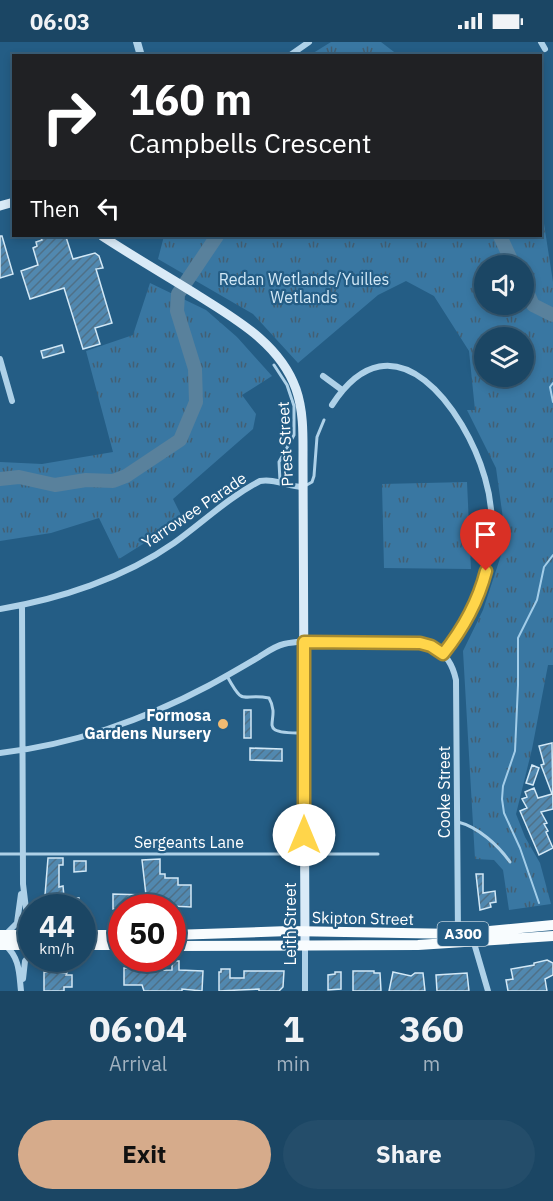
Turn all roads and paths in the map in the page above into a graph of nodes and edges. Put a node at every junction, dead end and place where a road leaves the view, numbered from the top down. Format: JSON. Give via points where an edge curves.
{"nodes":[{"id":1,"x":309,"y":42,"type":"edge"},
{"id":2,"x":292,"y":54,"type":"edge"},
{"id":3,"x":104,"y":237,"type":"edge"},
{"id":4,"x":0,"y":359,"type":"edge"},
{"id":5,"x":274,"y":365,"type":"dead end"},
{"id":6,"x":323,"y":375,"type":"dead end"},
{"id":7,"x":342,"y":390,"type":"junction"},
{"id":8,"x":12,"y":401,"type":"dead end"},
{"id":9,"x":332,"y":405,"type":"dead end"},
{"id":10,"x":324,"y":420,"type":"dead end"},
{"id":11,"x":280,"y":483,"type":"junction"},
{"id":12,"x":303,"y":487,"type":"junction"},
{"id":13,"x":22,"y":604,"type":"junction"},
{"id":14,"x":0,"y":609,"type":"edge"},
{"id":15,"x":304,"y":642,"type":"junction"},
{"id":16,"x":443,"y":654,"type":"junction"},
{"id":17,"x":226,"y":676,"type":"junction"},
{"id":18,"x":304,"y":733,"type":"junction"},
{"id":19,"x":23,"y":750,"type":"junction"},
{"id":20,"x":0,"y":753,"type":"edge"},
{"id":21,"x":457,"y":821,"type":"junction"},
{"id":22,"x":23,"y":853,"type":"junction"},
{"id":23,"x":0,"y":854,"type":"edge"},
{"id":24,"x":378,"y":854,"type":"dead end"},
{"id":25,"x":304,"y":855,"type":"junction"},
{"id":26,"x":510,"y":862,"type":"dead end"},
{"id":27,"x":23,"y":884,"type":"junction"},
{"id":28,"x":24,"y":894,"type":"edge"},
{"id":29,"x":553,"y":925,"type":"edge"},
{"id":30,"x":305,"y":932,"type":"junction"},
{"id":31,"x":458,"y":934,"type":"junction"},
{"id":32,"x":186,"y":935,"type":"edge"},
{"id":33,"x":553,"y":936,"type":"edge"},
{"id":34,"x":18,"y":937,"type":"edge"},
{"id":35,"x":2,"y":940,"type":"edge"},
{"id":36,"x":18,"y":943,"type":"edge"},
{"id":37,"x":474,"y":943,"type":"junction"},
{"id":38,"x":186,"y":946,"type":"edge"},
{"id":39,"x":304,"y":946,"type":"junction"},
{"id":40,"x":23,"y":972,"type":"edge"},
{"id":41,"x":21,"y":991,"type":"edge"},
{"id":42,"x":305,"y":991,"type":"edge"},
{"id":43,"x":488,"y":991,"type":"edge"}],
"edges":[{"from":1,"to":2,"type":"street"},
{"from":3,"to":12,"type":"main road","name":"Prest Street","via":[[256,334],[277,355],[289,373],[301,407]]},
{"from":4,"to":8,"type":"street"},
{"from":5,"to":11,"type":"lane","via":[[294,406],[294,435],[279,462]]},
{"from":6,"to":7,"type":"street"},
{"from":7,"to":9,"type":"street"},
{"from":7,"to":16,"type":"street","via":[[374,367],[398,366],[412,371],[447,404],[479,460],[491,508],[488,562],[474,606]]},
{"from":10,"to":12,"type":"lane","via":[[316,437],[315,476]]},
{"from":11,"to":12,"type":"street","name":"Yarrowee Parade"},
{"from":11,"to":13,"type":"street","name":"Yarrowee Parade","via":[[256,483],[172,544],[132,567],[64,594]]},
{"from":12,"to":15,"type":"main road","name":"Prest Street"},
{"from":13,"to":14,"type":"street","name":"Yarrowee Parade"},
{"from":13,"to":19,"type":"street"},
{"from":15,"to":16,"type":"street","via":[[420,643]]},
{"from":15,"to":17,"type":"street","via":[[278,646]]},
{"from":15,"to":18,"type":"main road","name":"Leith Street"},
{"from":16,"to":21,"type":"street","name":"Cooke Street","via":[[456,680]]},
{"from":17,"to":18,"type":"lane","via":[[242,697],[272,702],[274,730]]},
{"from":17,"to":19,"type":"street","via":[[137,718]]},
{"from":18,"to":25,"type":"main road","name":"Leith Street"},
{"from":19,"to":20,"type":"street"},
{"from":19,"to":22,"type":"street"},
{"from":21,"to":26,"type":"lane","via":[[469,824]]},
{"from":21,"to":31,"type":"street","name":"Cooke Street"},
{"from":22,"to":23,"type":"lane","name":"Sergeants Lane"},
{"from":22,"to":25,"type":"lane","name":"Sergeants Lane"},
{"from":22,"to":27,"type":"street"},
{"from":24,"to":25,"type":"lane","name":"Sergeants Lane"},
{"from":25,"to":30,"type":"main road","name":"Leith Street"},
{"from":27,"to":28,"type":"street"},
{"from":27,"to":35,"type":"street","via":[[17,921]]},
{"from":29,"to":31,"type":"highway","name":"Skipton Street","number":"A300"},
{"from":30,"to":31,"type":"highway","name":"Skipton Street","number":"A300"},
{"from":30,"to":32,"type":"highway","name":"Skipton Street","number":"A300"},
{"from":30,"to":39,"type":"main road","name":"Leith Street"},
{"from":33,"to":37,"type":"highway","name":"Skipton Street","number":"A300"},
{"from":34,"to":35,"type":"highway"},
{"from":35,"to":36,"type":"highway"},
{"from":35,"to":41,"type":"street","via":[[18,962]]},
{"from":37,"to":39,"type":"highway","name":"Skipton Street","number":"A300"},
{"from":37,"to":43,"type":"street"},
{"from":38,"to":39,"type":"highway","name":"Skipton Street","number":"A300"},
{"from":39,"to":42,"type":"street","name":"Leith Street"},
{"from":40,"to":41,"type":"street"}]}
